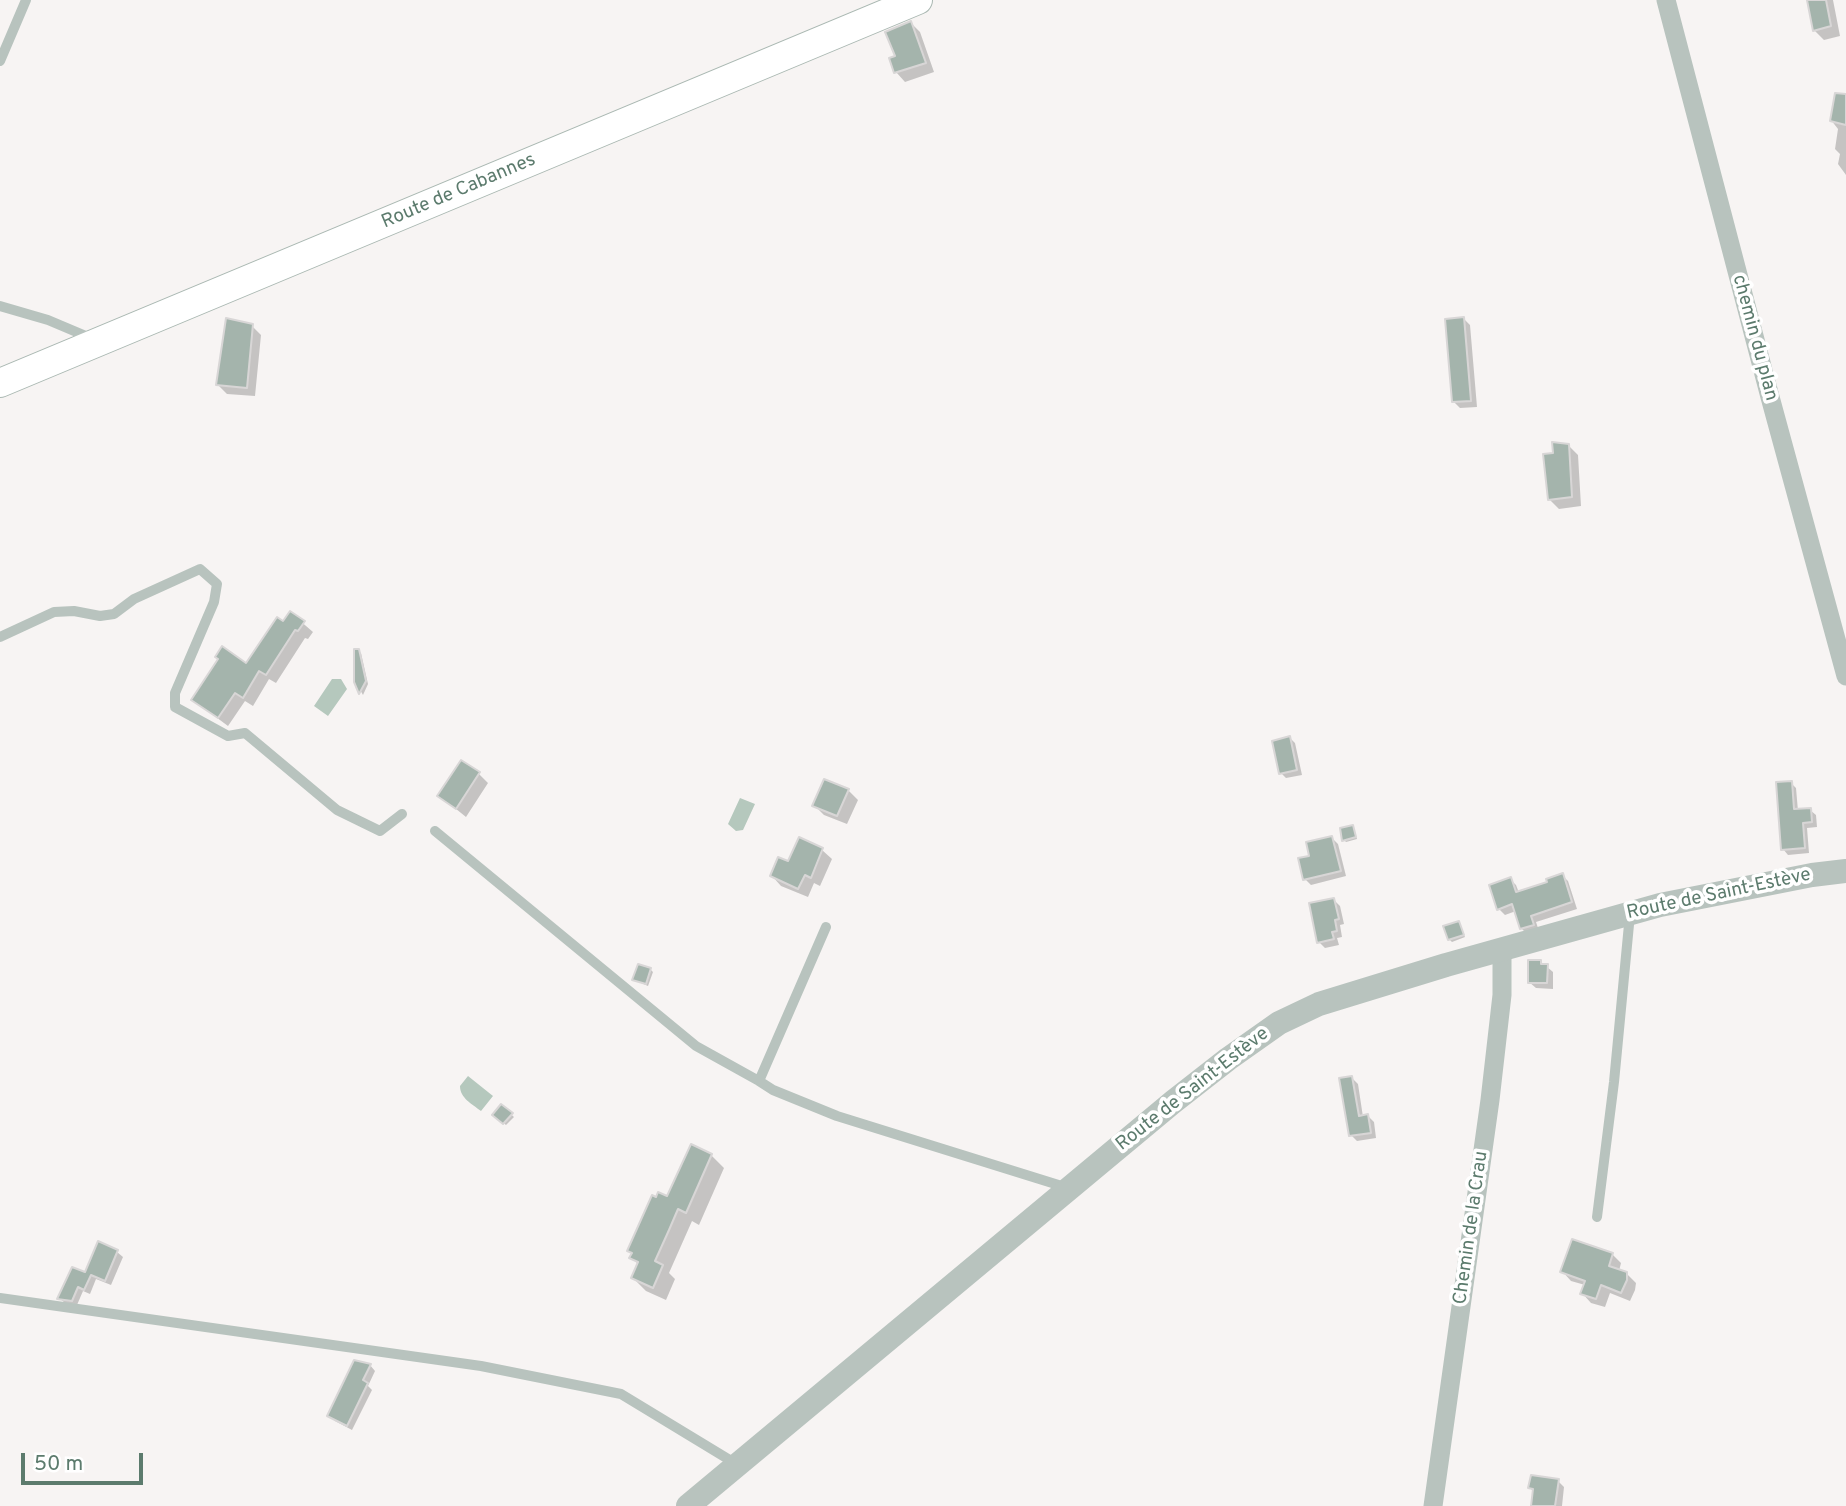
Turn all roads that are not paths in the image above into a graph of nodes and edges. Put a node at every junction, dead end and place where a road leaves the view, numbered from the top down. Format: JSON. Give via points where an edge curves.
{"nodes":[{"id":1,"x":26,"y":0,"type":"edge"},
{"id":2,"x":918,"y":0,"type":"edge"},
{"id":3,"x":1666,"y":0,"type":"edge"},
{"id":4,"x":0,"y":61,"type":"edge"},
{"id":5,"x":0,"y":306,"type":"edge"},
{"id":6,"x":100,"y":342,"type":"junction"},
{"id":7,"x":1,"y":384,"type":"edge"},
{"id":8,"x":0,"y":637,"type":"edge"},
{"id":9,"x":1846,"y":676,"type":"edge"},
{"id":10,"x":402,"y":814,"type":"dead end"},
{"id":11,"x":435,"y":831,"type":"dead end"},
{"id":12,"x":1846,"y":871,"type":"edge"},
{"id":13,"x":1630,"y":913,"type":"junction"},
{"id":14,"x":826,"y":927,"type":"dead end"},
{"id":15,"x":1502,"y":949,"type":"junction"},
{"id":16,"x":759,"y":1081,"type":"junction"},
{"id":17,"x":1069,"y":1188,"type":"junction"},
{"id":18,"x":1597,"y":1217,"type":"dead end"},
{"id":19,"x":0,"y":1298,"type":"edge"},
{"id":20,"x":738,"y":1465,"type":"junction"},
{"id":21,"x":688,"y":1506,"type":"edge"},
{"id":22,"x":1433,"y":1506,"type":"edge"}],
"edges":[{"from":1,"to":4,"type":"lane"},
{"from":2,"to":6,"type":"main road","name":"Route de Cabannes"},
{"from":3,"to":9,"type":"street","name":"chemin du plan"},
{"from":5,"to":6,"type":"lane"},
{"from":6,"to":7,"type":"main road","name":"Route de Cabannes"},
{"from":8,"to":10,"type":"lane","via":[[54,612],[114,614],[134,599],[200,569],[217,584],[214,602],[175,693],[175,707],[228,736],[245,733],[337,810],[380,831]]},
{"from":11,"to":16,"type":"lane","via":[[696,1046]]},
{"from":12,"to":13,"type":"street","name":"Route de Saint-Estève"},
{"from":13,"to":15,"type":"street","name":"Route de Saint-Estève"},
{"from":13,"to":18,"type":"lane"},
{"from":14,"to":16,"type":"lane"},
{"from":15,"to":17,"type":"street","name":"Route de Saint-Estève","via":[[1319,1004],[1279,1023]]},
{"from":15,"to":22,"type":"street","name":"Chemin de la Crau","via":[[1502,995],[1490,1100]]},
{"from":16,"to":17,"type":"lane","via":[[837,1116]]},
{"from":17,"to":20,"type":"street","name":"Route de Saint-Estève"},
{"from":19,"to":20,"type":"lane","via":[[481,1366],[621,1394]]},
{"from":20,"to":21,"type":"street","name":"Route de Saint-Estève"}]}
